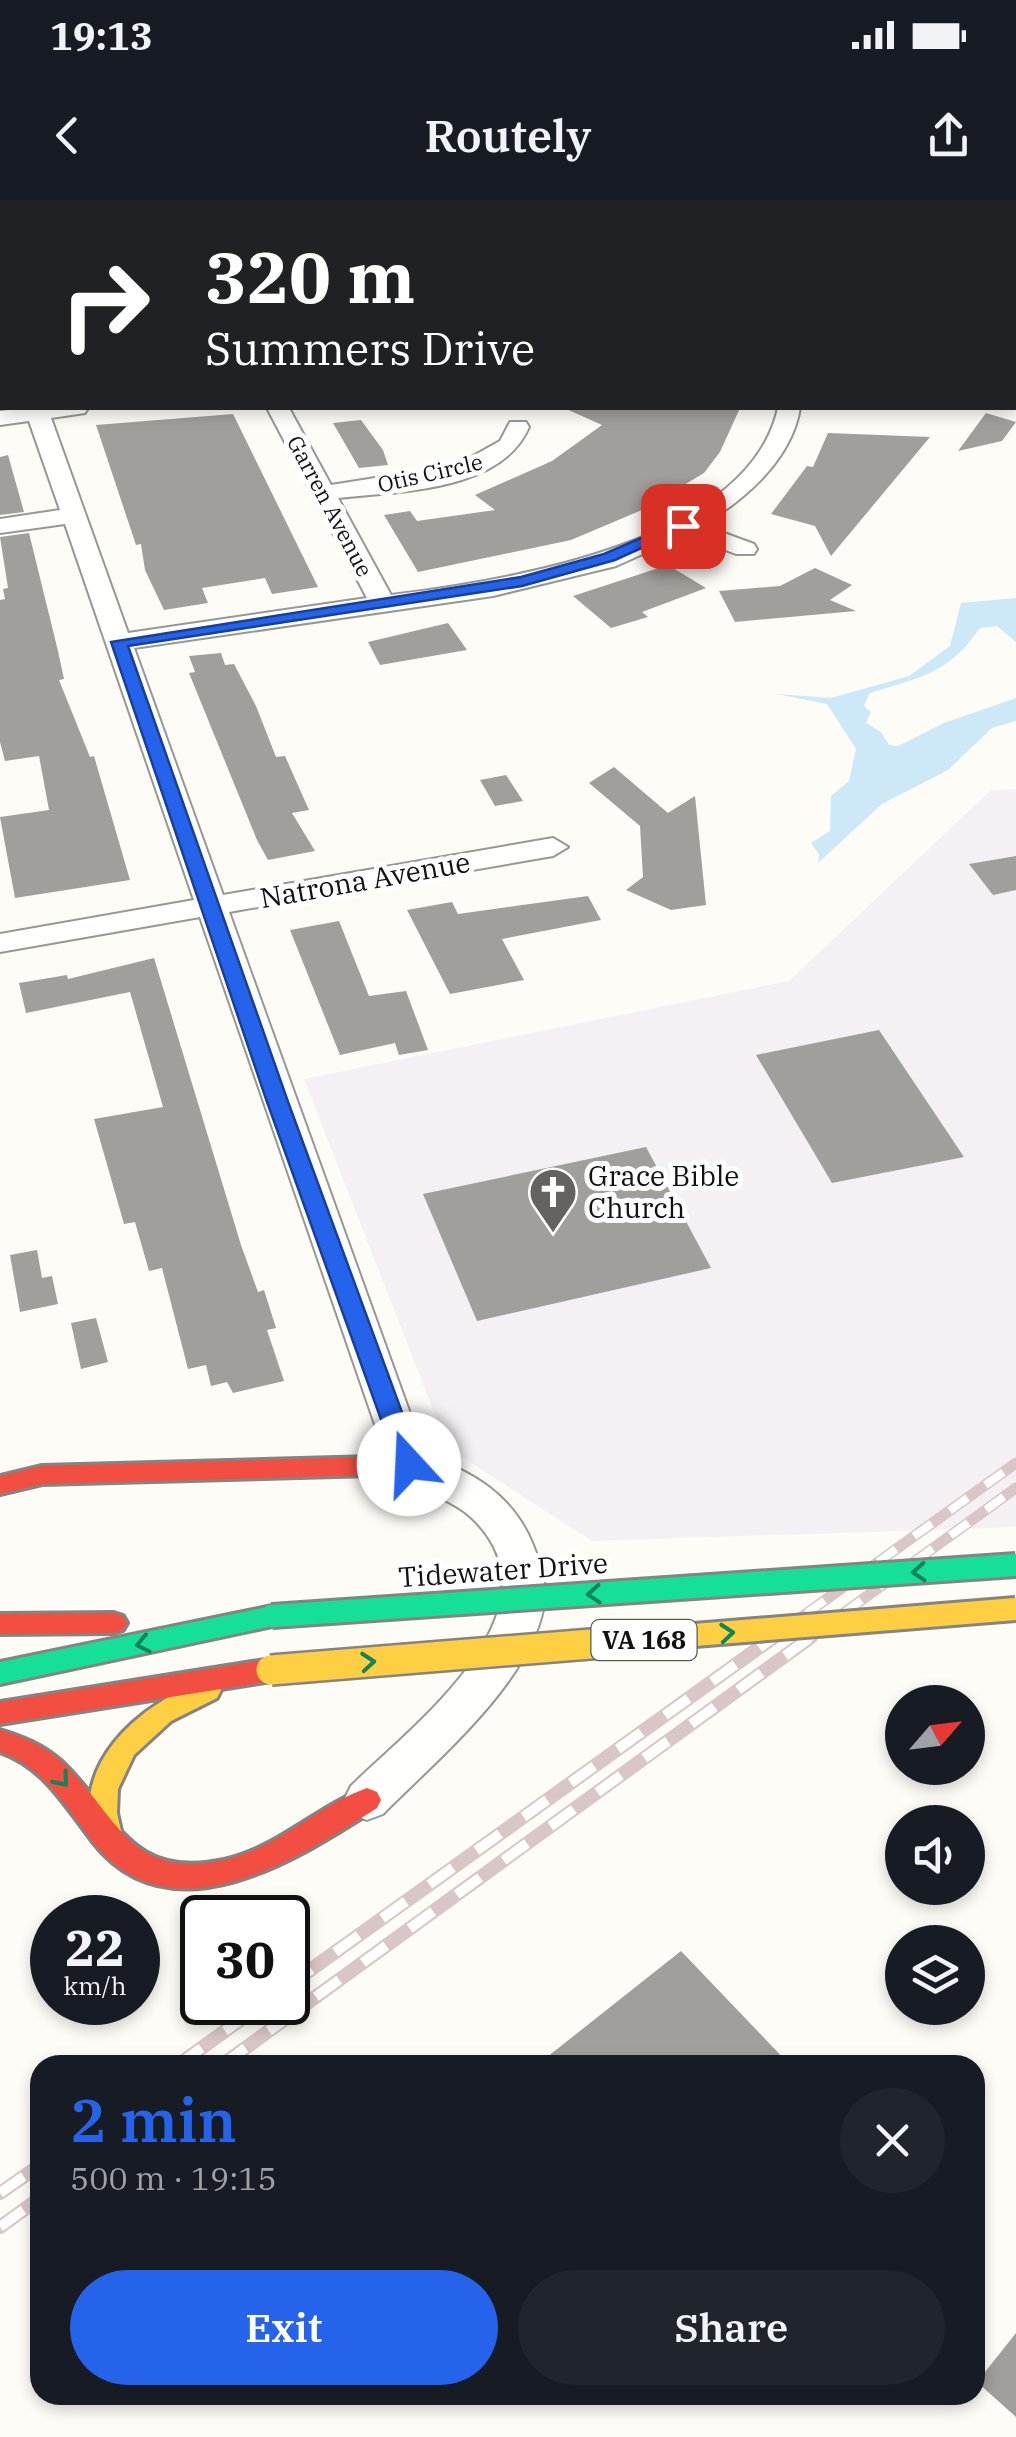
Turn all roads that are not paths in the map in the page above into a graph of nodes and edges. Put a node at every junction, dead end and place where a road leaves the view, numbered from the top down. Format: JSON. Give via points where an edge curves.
{"nodes":[{"id":1,"x":37,"y":410,"type":"edge"},
{"id":2,"x":279,"y":410,"type":"edge"},
{"id":3,"x":788,"y":410,"type":"edge"},
{"id":4,"x":0,"y":418,"type":"edge"},
{"id":5,"x":518,"y":427,"type":"dead end"},
{"id":6,"x":323,"y":493,"type":"junction"},
{"id":7,"x":74,"y":516,"type":"junction"},
{"id":8,"x":0,"y":526,"type":"edge"},
{"id":9,"x":683,"y":526,"type":"junction"},
{"id":10,"x":745,"y":550,"type":"dead end"},
{"id":11,"x":382,"y":604,"type":"junction"},
{"id":12,"x":119,"y":642,"type":"junction"},
{"id":13,"x":554,"y":847,"type":"dead end"},
{"id":14,"x":210,"y":907,"type":"junction"},
{"id":15,"x":0,"y":943,"type":"edge"},
{"id":16,"x":409,"y":1464,"type":"junction"},
{"id":17,"x":0,"y":1485,"type":"edge"},
{"id":18,"x":1016,"y":1565,"type":"edge"},
{"id":19,"x":1016,"y":1609,"type":"edge"},
{"id":20,"x":272,"y":1616,"type":"junction"},
{"id":21,"x":0,"y":1624,"type":"edge"},
{"id":22,"x":271,"y":1670,"type":"junction"},
{"id":23,"x":0,"y":1672,"type":"edge"},
{"id":24,"x":0,"y":1713,"type":"edge"},
{"id":25,"x":0,"y":1740,"type":"edge"},
{"id":26,"x":367,"y":1800,"type":"joint"},
{"id":27,"x":109,"y":1840,"type":"junction"}],
"edges":[{"from":1,"to":4,"type":"street"},
{"from":1,"to":7,"type":"street"},
{"from":2,"to":6,"type":"street","name":"Garren Avenue"},
{"from":3,"to":9,"type":"street","via":[[766,459]]},
{"from":5,"to":6,"type":"street","name":"Otis Circle","via":[[508,449],[485,463],[417,481]]},
{"from":6,"to":11,"type":"street","name":"Garren Avenue"},
{"from":7,"to":8,"type":"street"},
{"from":7,"to":12,"type":"street"},
{"from":9,"to":10,"type":"street"},
{"from":9,"to":11,"type":"street","via":[[567,570]]},
{"from":11,"to":12,"type":"street"},
{"from":12,"to":14,"type":"street"},
{"from":13,"to":14,"type":"street","name":"Natrona Avenue"},
{"from":14,"to":15,"type":"street","name":"Natrona Avenue"},
{"from":14,"to":16,"type":"street"},
{"from":16,"to":17,"type":"highway","via":[[42,1475]]},
{"from":16,"to":26,"type":"street","via":[[472,1493],[496,1516],[512,1542],[524,1600],[514,1638],[492,1669]]},
{"from":18,"to":20,"type":"highway","name":"Tidewater Drive","number":"VA 168","one_way":true,"bridge":true},
{"from":22,"to":19,"type":"highway","number":"VA 168","one_way":true,"bridge":true},
{"from":20,"to":21,"type":"highway"},
{"from":20,"to":23,"type":"highway","name":"Tidewater Drive","number":"VA 168","one_way":true},
{"from":22,"to":24,"type":"highway","number":"VA 168"},
{"from":22,"to":27,"type":"highway","via":[[197,1694],[134,1738],[107,1780],[100,1808]]},
{"from":25,"to":27,"type":"highway","one_way":true,"via":[[39,1755]]},
{"from":26,"to":27,"type":"highway","via":[[319,1833],[224,1871],[165,1874],[135,1864]]}]}
